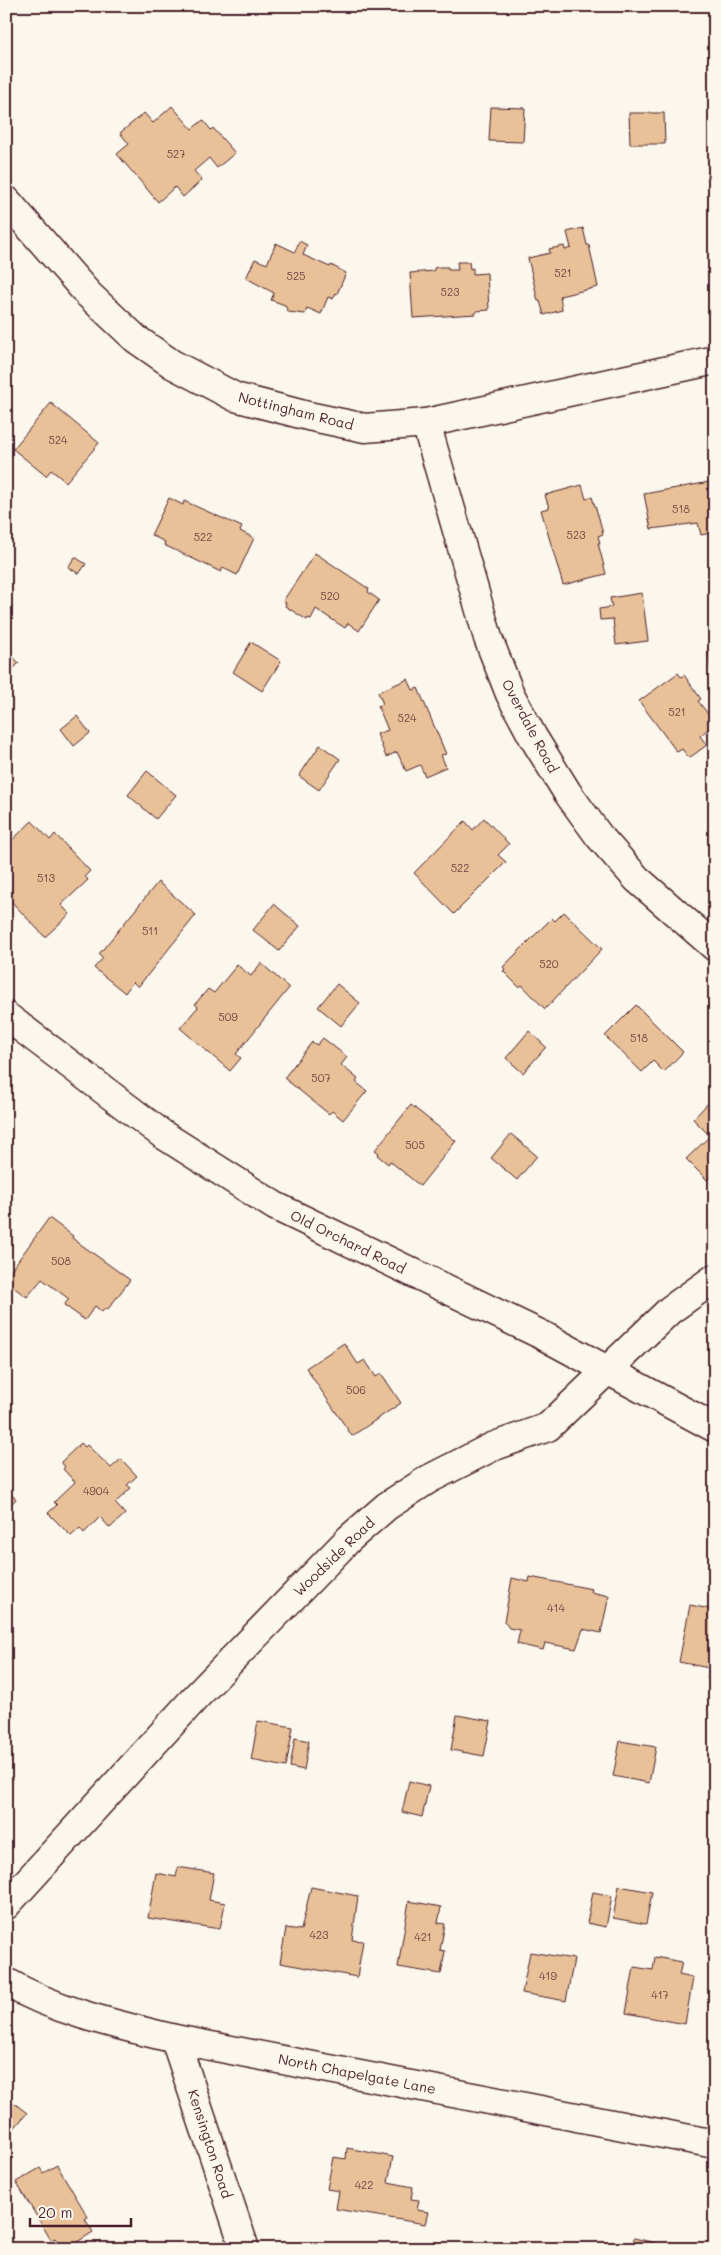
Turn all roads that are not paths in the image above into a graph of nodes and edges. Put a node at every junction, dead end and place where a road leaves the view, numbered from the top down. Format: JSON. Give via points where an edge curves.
{"nodes":[{"id":1,"x":6,"y":200,"type":"edge"},
{"id":2,"x":715,"y":360,"type":"edge"},
{"id":3,"x":426,"y":423,"type":"junction"},
{"id":4,"x":715,"y":947,"type":"edge"},
{"id":5,"x":6,"y":1016,"type":"edge"},
{"id":6,"x":715,"y":1278,"type":"edge"},
{"id":7,"x":607,"y":1371,"type":"junction"},
{"id":8,"x":715,"y":1428,"type":"edge"},
{"id":9,"x":6,"y":1905,"type":"edge"},
{"id":10,"x":6,"y":1982,"type":"edge"},
{"id":11,"x":175,"y":2039,"type":"junction"},
{"id":12,"x":715,"y":2144,"type":"edge"},
{"id":13,"x":245,"y":2249,"type":"edge"}],
"edges":[{"from":1,"to":3,"type":"street","name":"Nottingham Road","via":[[88,294],[136,340],[172,364],[235,397],[308,416],[366,428]]},
{"from":2,"to":3,"type":"street","name":"Nottingham Road"},
{"from":3,"to":4,"type":"street","name":"Overdale Road","via":[[488,638],[510,694],[533,737],[599,836],[637,879]]},
{"from":5,"to":7,"type":"street","name":"Old Orchard Road","via":[[162,1134],[275,1206],[542,1335]]},
{"from":6,"to":7,"type":"street","name":"Woodside Road","via":[[670,1310]]},
{"from":7,"to":8,"type":"street","name":"Old Orchard Road"},
{"from":7,"to":9,"type":"street","name":"Woodside Road","via":[[548,1427],[492,1447],[429,1479],[387,1506],[350,1538],[194,1699]]},
{"from":10,"to":11,"type":"street","name":"North Chapelgate Lane","via":[[92,2018]]},
{"from":11,"to":12,"type":"street","name":"North Chapelgate Lane"},
{"from":11,"to":13,"type":"street","name":"Kensington Road"}]}
